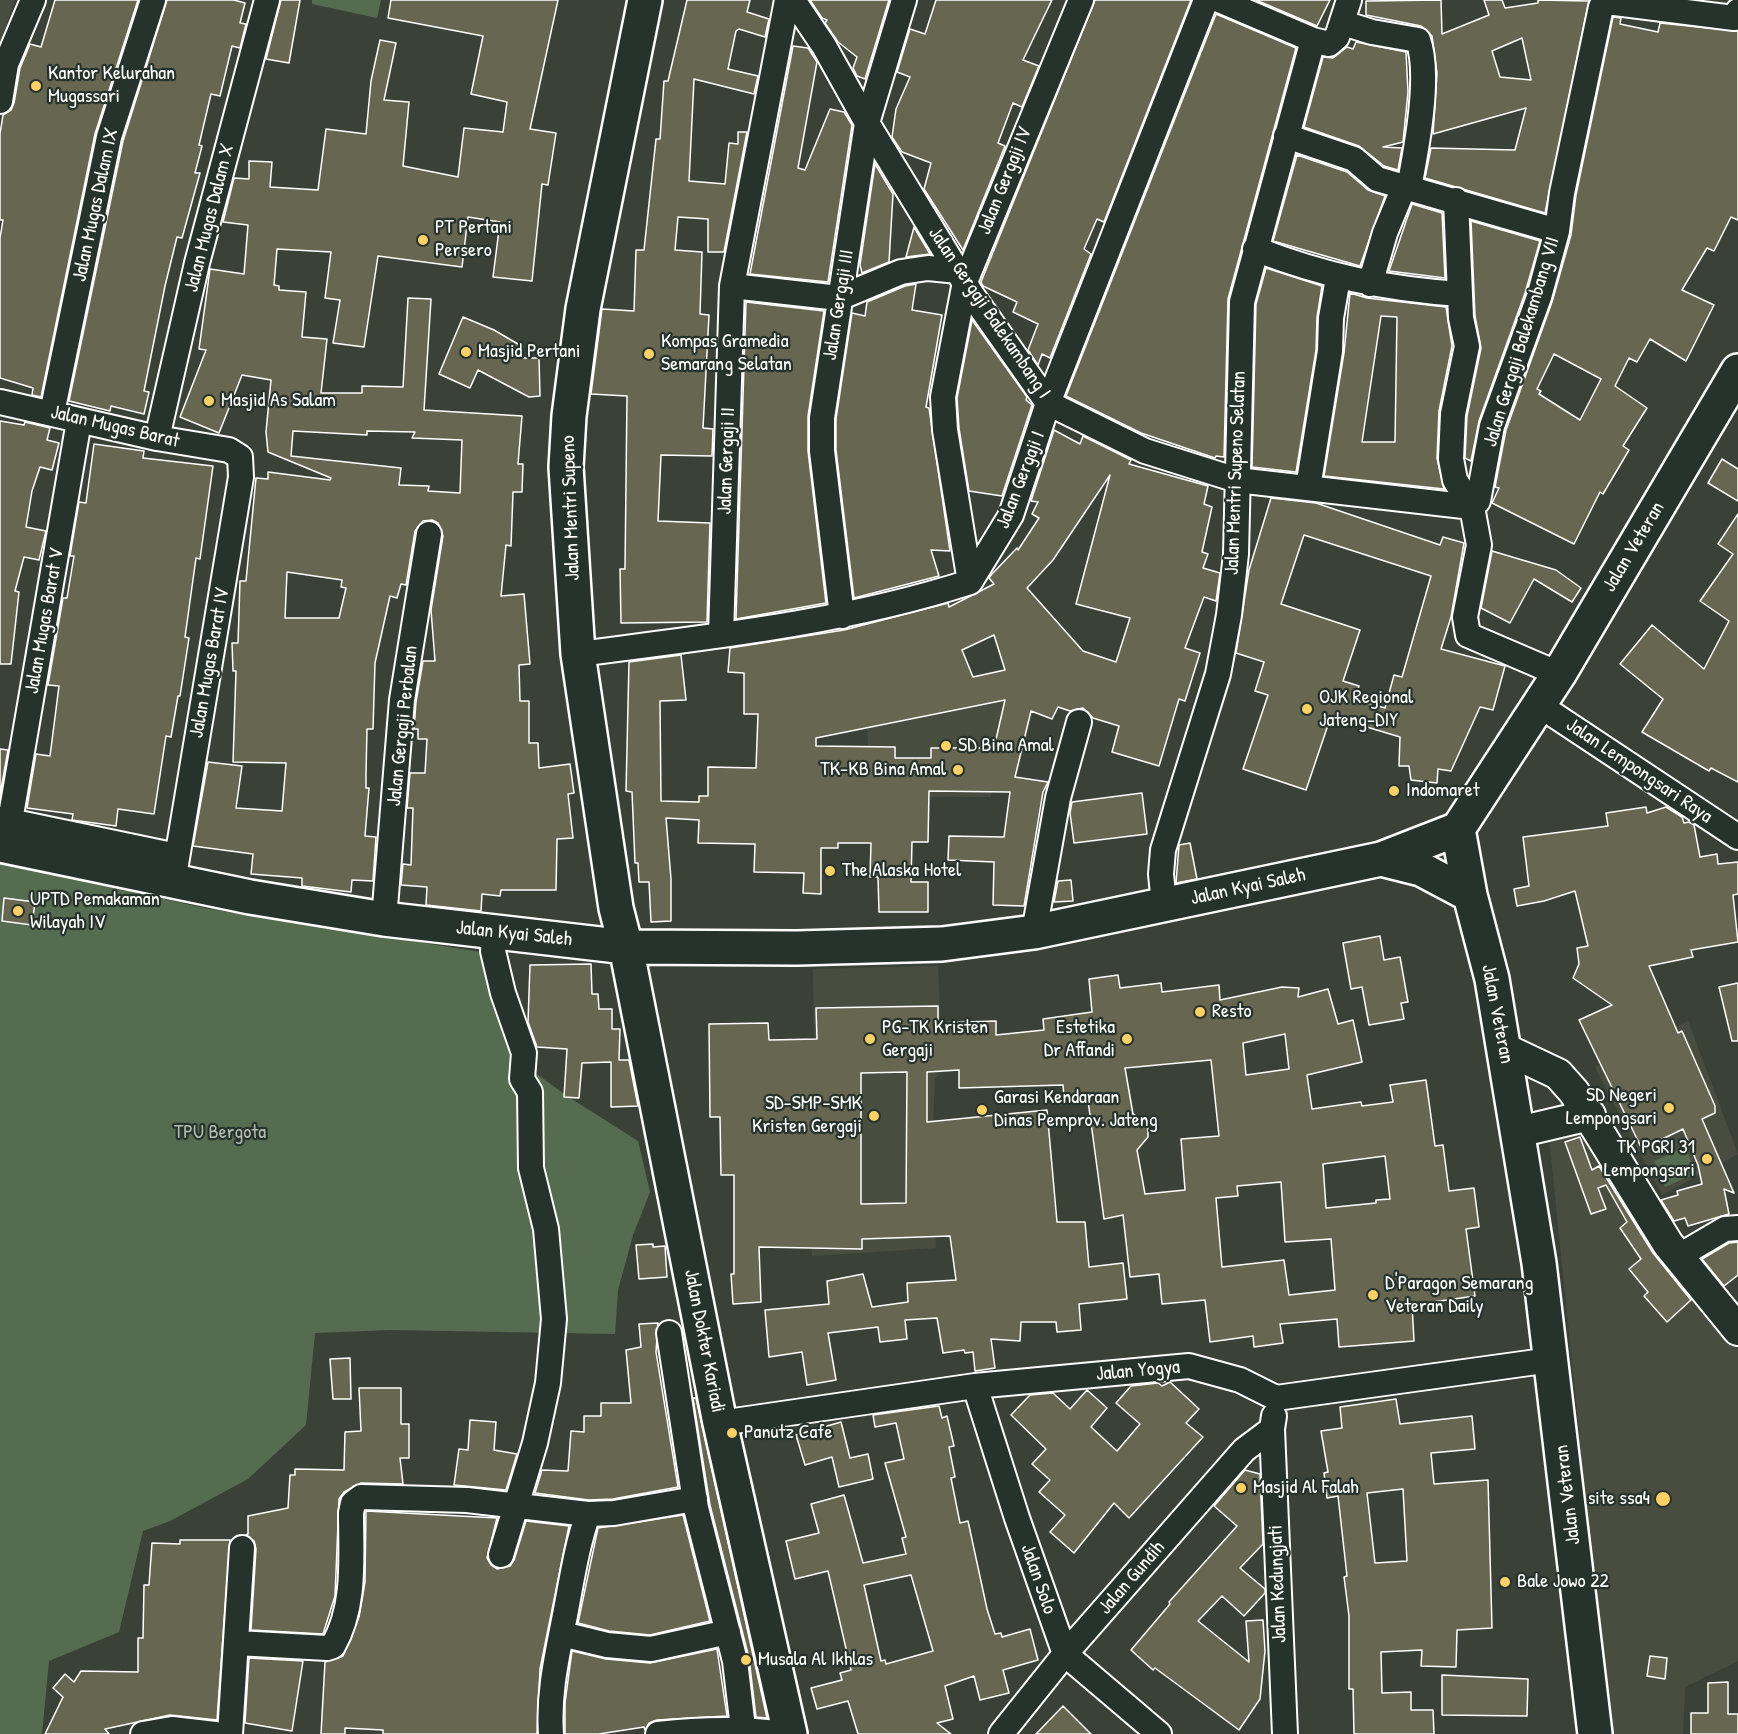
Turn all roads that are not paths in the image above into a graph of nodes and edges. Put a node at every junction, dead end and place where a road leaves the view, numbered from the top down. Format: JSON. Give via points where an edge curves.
{"nodes":[{"id":1,"x":33,"y":0,"type":"edge"},
{"id":2,"x":153,"y":0,"type":"edge"},
{"id":3,"x":267,"y":0,"type":"edge"},
{"id":4,"x":645,"y":0,"type":"edge"},
{"id":5,"x":787,"y":0,"type":"edge"},
{"id":6,"x":793,"y":0,"type":"edge"},
{"id":7,"x":904,"y":0,"type":"edge"},
{"id":8,"x":1081,"y":0,"type":"edge"},
{"id":9,"x":1206,"y":0,"type":"edge"},
{"id":10,"x":1219,"y":0,"type":"edge"},
{"id":11,"x":1658,"y":3,"type":"edge"},
{"id":12,"x":1738,"y":11,"type":"edge"},
{"id":13,"x":1346,"y":12,"type":"edge"},
{"id":14,"x":1313,"y":40,"type":"junction"},
{"id":15,"x":3,"y":63,"type":"edge"},
{"id":16,"x":0,"y":101,"type":"edge"},
{"id":17,"x":867,"y":123,"type":"junction"},
{"id":18,"x":1286,"y":136,"type":"junction"},
{"id":19,"x":1406,"y":188,"type":"junction"},
{"id":20,"x":1456,"y":200,"type":"junction"},
{"id":21,"x":1557,"y":231,"type":"junction"},
{"id":22,"x":1255,"y":249,"type":"junction"},
{"id":23,"x":961,"y":276,"type":"junction"},
{"id":24,"x":1338,"y":278,"type":"junction"},
{"id":25,"x":1370,"y":284,"type":"junction"},
{"id":26,"x":732,"y":286,"type":"junction"},
{"id":27,"x":1460,"y":294,"type":"junction"},
{"id":28,"x":839,"y":298,"type":"junction"},
{"id":29,"x":1738,"y":371,"type":"edge"},
{"id":30,"x":0,"y":402,"type":"edge"},
{"id":31,"x":1048,"y":403,"type":"junction"},
{"id":32,"x":52,"y":413,"type":"junction"},
{"id":33,"x":79,"y":421,"type":"junction"},
{"id":34,"x":157,"y":438,"type":"junction"},
{"id":35,"x":229,"y":450,"type":"joint"},
{"id":36,"x":1237,"y":480,"type":"junction"},
{"id":37,"x":1308,"y":488,"type":"junction"},
{"id":38,"x":1472,"y":507,"type":"junction"},
{"id":39,"x":429,"y":534,"type":"dead end"},
{"id":40,"x":970,"y":582,"type":"junction"},
{"id":41,"x":842,"y":615,"type":"junction"},
{"id":42,"x":721,"y":635,"type":"junction"},
{"id":43,"x":578,"y":654,"type":"junction"},
{"id":44,"x":1559,"y":674,"type":"junction"},
{"id":45,"x":1539,"y":705,"type":"junction"},
{"id":46,"x":1079,"y":722,"type":"dead end"},
{"id":47,"x":3,"y":828,"type":"edge"},
{"id":48,"x":1458,"y":829,"type":"junction"},
{"id":49,"x":1738,"y":837,"type":"edge"},
{"id":50,"x":1381,"y":859,"type":"junction"},
{"id":51,"x":175,"y":869,"type":"junction"},
{"id":52,"x":1470,"y":895,"type":"junction"},
{"id":53,"x":1164,"y":904,"type":"junction"},
{"id":54,"x":384,"y":919,"type":"junction"},
{"id":55,"x":495,"y":932,"type":"junction"},
{"id":56,"x":1034,"y":932,"type":"junction"},
{"id":57,"x":626,"y":947,"type":"junction"},
{"id":58,"x":1503,"y":1048,"type":"junction"},
{"id":59,"x":1590,"y":1115,"type":"junction"},
{"id":60,"x":1518,"y":1132,"type":"junction"},
{"id":61,"x":1738,"y":1228,"type":"edge"},
{"id":62,"x":1678,"y":1256,"type":"junction"},
{"id":63,"x":1738,"y":1330,"type":"edge"},
{"id":64,"x":669,"y":1333,"type":"dead end"},
{"id":65,"x":1551,"y":1360,"type":"junction"},
{"id":66,"x":975,"y":1386,"type":"junction"},
{"id":67,"x":1276,"y":1398,"type":"junction"},
{"id":68,"x":720,"y":1423,"type":"junction"},
{"id":69,"x":1272,"y":1429,"type":"junction"},
{"id":70,"x":695,"y":1499,"type":"junction"},
{"id":71,"x":514,"y":1504,"type":"junction"},
{"id":72,"x":588,"y":1514,"type":"junction"},
{"id":73,"x":242,"y":1548,"type":"dead end"},
{"id":74,"x":501,"y":1555,"type":"dead end"},
{"id":75,"x":728,"y":1632,"type":"junction"},
{"id":76,"x":562,"y":1634,"type":"junction"},
{"id":77,"x":237,"y":1643,"type":"junction"},
{"id":78,"x":1065,"y":1654,"type":"junction"},
{"id":79,"x":743,"y":1728,"type":"junction"},
{"id":80,"x":143,"y":1734,"type":"edge"},
{"id":81,"x":215,"y":1734,"type":"edge"},
{"id":82,"x":230,"y":1734,"type":"edge"},
{"id":83,"x":551,"y":1734,"type":"edge"},
{"id":84,"x":658,"y":1734,"type":"edge"},
{"id":85,"x":784,"y":1734,"type":"edge"},
{"id":86,"x":790,"y":1734,"type":"edge"},
{"id":87,"x":1001,"y":1734,"type":"edge"},
{"id":88,"x":1159,"y":1734,"type":"edge"},
{"id":89,"x":1285,"y":1734,"type":"edge"},
{"id":90,"x":1595,"y":1734,"type":"edge"}],
"edges":[{"from":1,"to":15,"type":"street"},
{"from":2,"to":32,"type":"street","name":"Jalan Mugas Dalam IX","via":[[109,137]]},
{"from":3,"to":34,"type":"street","name":"Jalan Mugas Dalam X","via":[[197,264]]},
{"from":4,"to":43,"type":"main road","name":"Jalan Mentri Supeno","via":[[583,309],[569,416],[566,467]]},
{"from":5,"to":26,"type":"street","name":"Jalan Gergaji II"},
{"from":6,"to":17,"type":"street","name":"Jalan Gergaji Balekambang I"},
{"from":7,"to":17,"type":"street","name":"Jalan Gergaji III"},
{"from":8,"to":23,"type":"street","name":"Jalan Gergaji IV"},
{"from":9,"to":31,"type":"street","name":"Jalan Gergaji I"},
{"from":10,"to":14,"type":"street"},
{"from":11,"to":12,"type":"street","via":[[1734,18]]},
{"from":11,"to":21,"type":"street","name":"Jalan Gergaji Balekambang VII","via":[[1607,2],[1601,7]]},
{"from":13,"to":14,"type":"street","via":[[1333,41],[1323,44]]},
{"from":13,"to":19,"type":"street","via":[[1372,32],[1418,40],[1421,115]]},
{"from":14,"to":18,"type":"street","name":"Jalan Mentri Supeno Selatan"},
{"from":15,"to":16,"type":"street"},
{"from":17,"to":23,"type":"street","name":"Jalan Gergaji Balekambang I"},
{"from":17,"to":28,"type":"street","name":"Jalan Gergaji III"},
{"from":18,"to":19,"type":"street","via":[[1354,159],[1377,179]]},
{"from":18,"to":22,"type":"street","name":"Jalan Mentri Supeno Selatan"},
{"from":19,"to":20,"type":"street"},
{"from":19,"to":25,"type":"street","via":[[1385,232]]},
{"from":20,"to":21,"type":"street"},
{"from":20,"to":27,"type":"street"},
{"from":21,"to":38,"type":"street","name":"Jalan Gergaji Balekambang VII","via":[[1539,297],[1492,426],[1478,501]]},
{"from":22,"to":24,"type":"street"},
{"from":22,"to":36,"type":"street","name":"Jalan Mentri Supeno Selatan","via":[[1241,312]]},
{"from":23,"to":28,"type":"street","via":[[927,268],[901,272]]},
{"from":23,"to":31,"type":"street","name":"Jalan Gergaji Balekambang I"},
{"from":23,"to":40,"type":"street","name":"Jalan Gergaji IV","via":[[943,397]]},
{"from":24,"to":25,"type":"street"},
{"from":24,"to":37,"type":"street"},
{"from":25,"to":27,"type":"street"},
{"from":26,"to":28,"type":"street"},
{"from":26,"to":42,"type":"street","name":"Jalan Gergaji II"},
{"from":27,"to":38,"type":"street","via":[[1467,346],[1453,414],[1451,459],[1455,480]]},
{"from":28,"to":41,"type":"street","name":"Jalan Gergaji III","via":[[821,434]]},
{"from":29,"to":44,"type":"main road","name":"Jalan Veteran"},
{"from":30,"to":32,"type":"street","name":"Jalan Mugas Barat"},
{"from":31,"to":36,"type":"street","name":"Jalan Gergaji Balekambang I","via":[[1136,447]]},
{"from":31,"to":40,"type":"street","name":"Jalan Gergaji I","via":[[1011,515]]},
{"from":32,"to":33,"type":"street","name":"Jalan Mugas Barat"},
{"from":33,"to":34,"type":"street","name":"Jalan Mugas Barat"},
{"from":33,"to":47,"type":"street","name":"Jalan Mugas Barat V"},
{"from":34,"to":35,"type":"street","name":"Jalan Mugas Barat"},
{"from":35,"to":51,"type":"street","name":"Jalan Mugas Barat IV","via":[[240,457],[242,477]]},
{"from":36,"to":37,"type":"street","name":"Jalan Gergaji Balekambang I"},
{"from":36,"to":53,"type":"street","name":"Jalan Mentri Supeno Selatan","via":[[1236,554],[1229,615],[1218,674],[1163,850]]},
{"from":37,"to":38,"type":"street","name":"Jalan Gergaji Balekambang I"},
{"from":38,"to":44,"type":"street","via":[[1479,545],[1465,617],[1468,634]]},
{"from":39,"to":54,"type":"street","name":"Jalan Gergaji Perbalan","via":[[402,700]]},
{"from":40,"to":41,"type":"street","via":[[907,602]]},
{"from":41,"to":42,"type":"street"},
{"from":42,"to":43,"type":"street"},
{"from":43,"to":57,"type":"main road","name":"Jalan Mentri Supeno","via":[[614,896]]},
{"from":44,"to":45,"type":"main road","name":"Jalan Veteran"},
{"from":45,"to":48,"type":"main road","name":"Jalan Veteran"},
{"from":45,"to":49,"type":"street","name":"Jalan Lempongsari Raya"},
{"from":46,"to":56,"type":"street","via":[[1058,798]]},
{"from":47,"to":51,"type":"main road","name":"Jalan Kyai Saleh"},
{"from":48,"to":50,"type":"main road","name":"Jalan Kyai Saleh"},
{"from":48,"to":52,"type":"main road","name":"Jalan Veteran"},
{"from":50,"to":52,"type":"main road","via":[[1421,869]]},
{"from":50,"to":53,"type":"main road","name":"Jalan Kyai Saleh"},
{"from":51,"to":54,"type":"main road","name":"Jalan Kyai Saleh"},
{"from":52,"to":58,"type":"main road","name":"Jalan Veteran","via":[[1492,979]]},
{"from":53,"to":56,"type":"main road","name":"Jalan Kyai Saleh"},
{"from":54,"to":55,"type":"main road","name":"Jalan Kyai Saleh"},
{"from":55,"to":57,"type":"main road","name":"Jalan Kyai Saleh"},
{"from":55,"to":71,"type":"street","via":[[494,951],[501,982],[524,1053],[522,1079],[530,1092],[531,1168],[546,1229],[554,1319],[548,1383],[528,1472]]},
{"from":56,"to":57,"type":"main road","name":"Jalan Kyai Saleh","via":[[942,945]]},
{"from":57,"to":68,"type":"main road","name":"Jalan Dokter Kariadi"},
{"from":58,"to":59,"type":"street","via":[[1558,1074]]},
{"from":58,"to":60,"type":"main road","name":"Jalan Veteran"},
{"from":59,"to":60,"type":"street"},
{"from":59,"to":62,"type":"street"},
{"from":60,"to":65,"type":"main road","name":"Jalan Veteran"},
{"from":61,"to":62,"type":"street","via":[[1725,1229]]},
{"from":62,"to":63,"type":"street"},
{"from":64,"to":70,"type":"street"},
{"from":65,"to":67,"type":"street"},
{"from":65,"to":90,"type":"main road","name":"Jalan Veteran"},
{"from":66,"to":67,"type":"street","name":"Jalan Yogya","via":[[1189,1366],[1240,1380]]},
{"from":66,"to":68,"type":"street","name":"Jalan Yogya"},
{"from":66,"to":78,"type":"street","name":"Jalan Solo"},
{"from":67,"to":69,"type":"street","name":"Jalan Kedungjati"},
{"from":68,"to":86,"type":"main road","name":"Jalan Dokter Kariadi"},
{"from":69,"to":78,"type":"street","name":"Jalan Gundih","via":[[1244,1450]]},
{"from":69,"to":89,"type":"street","name":"Jalan Kedungjati"},
{"from":70,"to":72,"type":"street"},
{"from":70,"to":75,"type":"street"},
{"from":71,"to":72,"type":"street"},
{"from":71,"to":74,"type":"street"},
{"from":71,"to":77,"type":"street","via":[[361,1497],[353,1503],[351,1513],[351,1583],[346,1612],[333,1646]]},
{"from":72,"to":76,"type":"street","via":[[580,1536]]},
{"from":73,"to":77,"type":"street"},
{"from":75,"to":76,"type":"street","via":[[651,1649],[607,1646]]},
{"from":75,"to":79,"type":"street"},
{"from":76,"to":83,"type":"street","via":[[550,1704]]},
{"from":77,"to":82,"type":"street"},
{"from":78,"to":87,"type":"street","name":"Jalan Gundih"},
{"from":78,"to":88,"type":"street"},
{"from":79,"to":84,"type":"street"},
{"from":79,"to":85,"type":"street"},
{"from":80,"to":81,"type":"street","via":[[172,1729]]}]}
